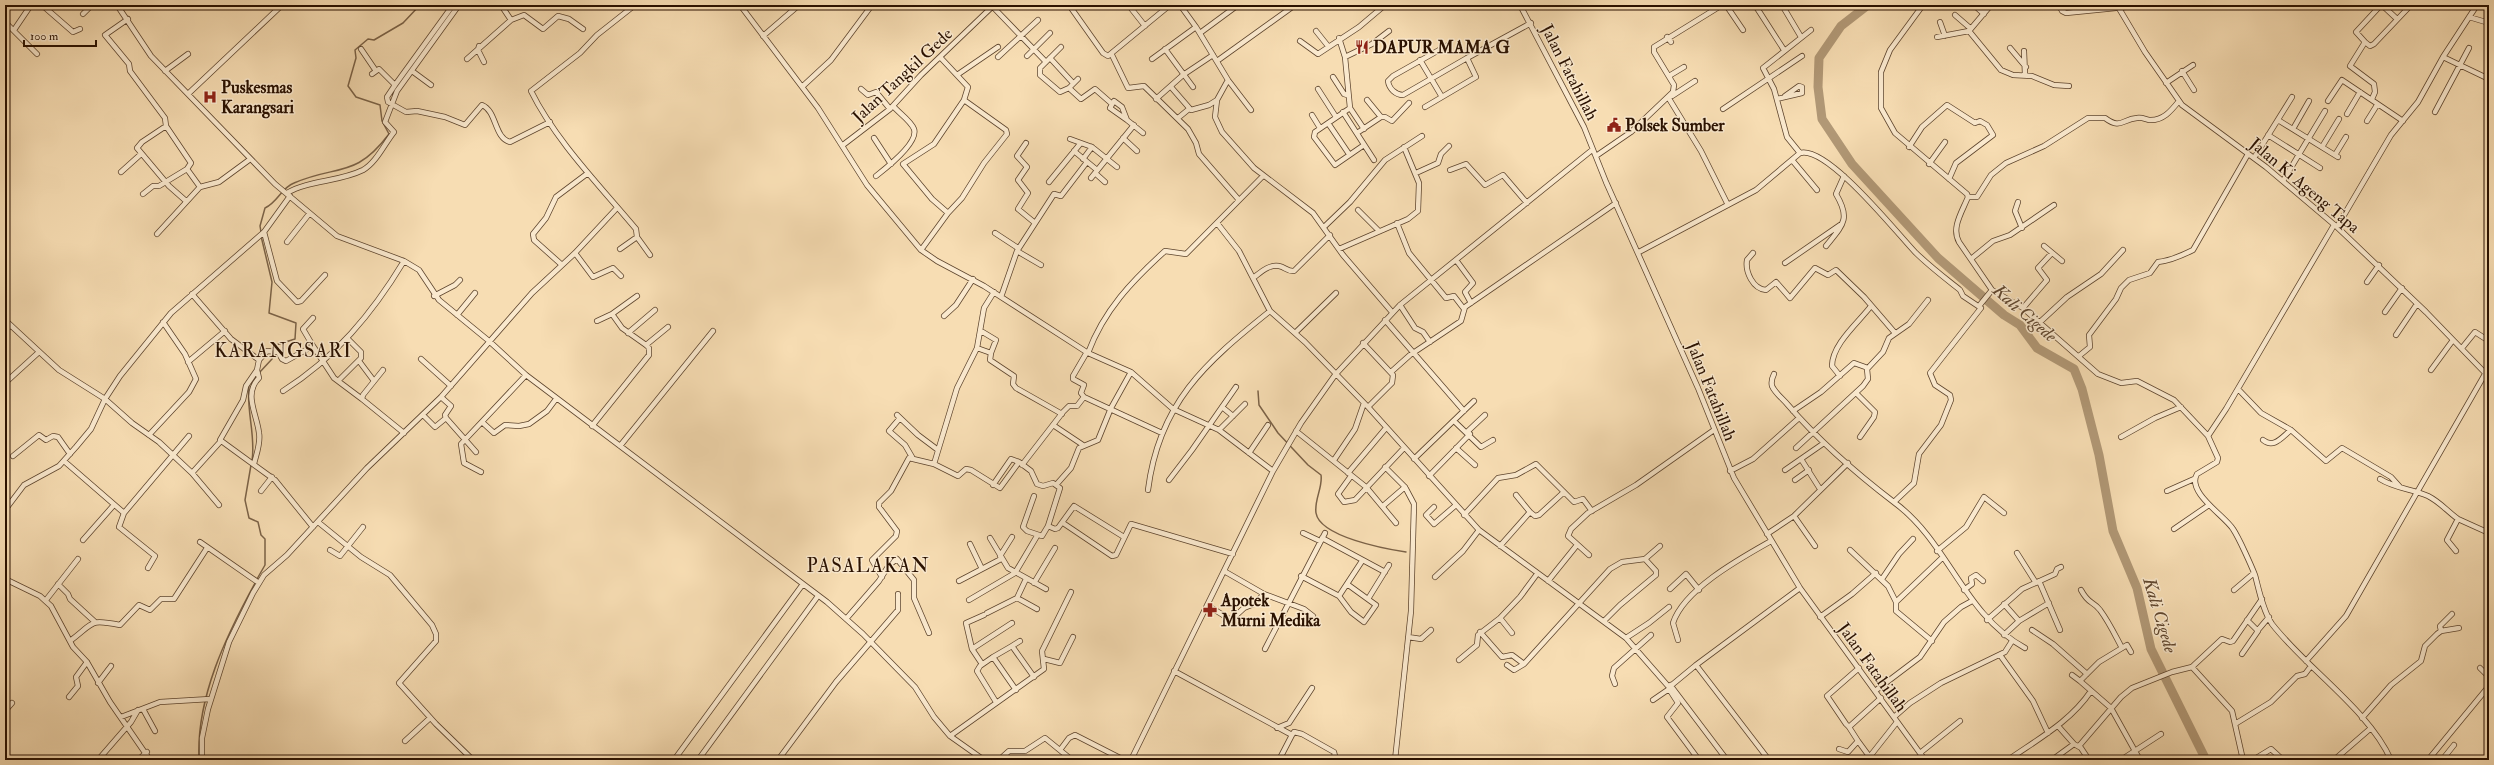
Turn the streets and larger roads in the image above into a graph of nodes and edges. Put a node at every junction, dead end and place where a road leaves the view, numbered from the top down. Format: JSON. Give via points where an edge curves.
{"nodes":[{"id":1,"x":31,"y":5,"type":"edge"},
{"id":2,"x":42,"y":5,"type":"edge"},
{"id":3,"x":92,"y":5,"type":"edge"},
{"id":4,"x":117,"y":5,"type":"edge"},
{"id":5,"x":282,"y":5,"type":"edge"},
{"id":6,"x":453,"y":5,"type":"edge"},
{"id":7,"x":460,"y":5,"type":"edge"},
{"id":8,"x":501,"y":5,"type":"edge"},
{"id":9,"x":635,"y":5,"type":"edge"},
{"id":10,"x":740,"y":5,"type":"edge"},
{"id":11,"x":799,"y":5,"type":"edge"},
{"id":12,"x":872,"y":5,"type":"edge"},
{"id":13,"x":1069,"y":5,"type":"edge"},
{"id":14,"x":1170,"y":5,"type":"edge"},
{"id":15,"x":1180,"y":5,"type":"edge"},
{"id":16,"x":1238,"y":5,"type":"edge"},
{"id":17,"x":1295,"y":5,"type":"edge"},
{"id":18,"x":1385,"y":5,"type":"edge"},
{"id":19,"x":1520,"y":5,"type":"edge"},
{"id":20,"x":1722,"y":5,"type":"edge"},
{"id":21,"x":1726,"y":5,"type":"edge"},
{"id":22,"x":1755,"y":5,"type":"edge"},
{"id":23,"x":1923,"y":5,"type":"edge"},
{"id":24,"x":1974,"y":5,"type":"edge"},
{"id":25,"x":1992,"y":5,"type":"edge"},
{"id":26,"x":2059,"y":5,"type":"edge"},
{"id":27,"x":2146,"y":5,"type":"edge"},
{"id":28,"x":2382,"y":5,"type":"edge"},
{"id":29,"x":2411,"y":5,"type":"edge"},
{"id":30,"x":2477,"y":5,"type":"edge"},
{"id":31,"x":993,"y":6,"type":"edge"},
{"id":32,"x":1784,"y":6,"type":"edge"},
{"id":33,"x":1129,"y":7,"type":"edge"},
{"id":34,"x":2118,"y":7,"type":"edge"},
{"id":35,"x":83,"y":14,"type":"dead end"},
{"id":36,"x":1984,"y":14,"type":"junction"},
{"id":37,"x":1955,"y":15,"type":"dead end"},
{"id":38,"x":2469,"y":17,"type":"junction"},
{"id":39,"x":128,"y":19,"type":"junction"},
{"id":40,"x":2398,"y":19,"type":"junction"},
{"id":41,"x":511,"y":20,"type":"junction"},
{"id":42,"x":1038,"y":20,"type":"dead end"},
{"id":43,"x":5,"y":22,"type":"edge"},
{"id":44,"x":1940,"y":22,"type":"dead end"},
{"id":45,"x":2489,"y":23,"type":"edge"},
{"id":46,"x":1531,"y":24,"type":"junction"},
{"id":47,"x":1145,"y":26,"type":"junction"},
{"id":48,"x":1196,"y":26,"type":"junction"},
{"id":49,"x":80,"y":29,"type":"dead end"},
{"id":50,"x":583,"y":29,"type":"dead end"},
{"id":51,"x":14,"y":30,"type":"junction"},
{"id":52,"x":1743,"y":30,"type":"dead end"},
{"id":53,"x":1811,"y":30,"type":"dead end"},
{"id":54,"x":1970,"y":30,"type":"junction"},
{"id":55,"x":1316,"y":31,"type":"dead end"},
{"id":56,"x":1389,"y":31,"type":"dead end"},
{"id":57,"x":1050,"y":33,"type":"dead end"},
{"id":58,"x":1200,"y":33,"type":"junction"},
{"id":59,"x":763,"y":36,"type":"junction"},
{"id":60,"x":1021,"y":36,"type":"junction"},
{"id":61,"x":1945,"y":36,"type":"junction"},
{"id":62,"x":1667,"y":37,"type":"junction"},
{"id":63,"x":1937,"y":37,"type":"dead end"},
{"id":64,"x":1339,"y":38,"type":"junction"},
{"id":65,"x":1801,"y":38,"type":"junction"},
{"id":66,"x":1300,"y":41,"type":"dead end"},
{"id":67,"x":1671,"y":42,"type":"dead end"},
{"id":68,"x":2365,"y":42,"type":"junction"},
{"id":69,"x":1448,"y":45,"type":"dead end"},
{"id":70,"x":479,"y":46,"type":"junction"},
{"id":71,"x":1328,"y":46,"type":"junction"},
{"id":72,"x":998,"y":47,"type":"dead end"},
{"id":73,"x":1061,"y":47,"type":"dead end"},
{"id":74,"x":2010,"y":48,"type":"dead end"},
{"id":75,"x":2469,"y":48,"type":"dead end"},
{"id":76,"x":361,"y":49,"type":"dead end"},
{"id":77,"x":1034,"y":49,"type":"junction"},
{"id":78,"x":1165,"y":49,"type":"junction"},
{"id":79,"x":1784,"y":50,"type":"junction"},
{"id":80,"x":2024,"y":51,"type":"dead end"},
{"id":81,"x":37,"y":54,"type":"dead end"},
{"id":82,"x":188,"y":54,"type":"dead end"},
{"id":83,"x":1112,"y":55,"type":"junction"},
{"id":84,"x":1213,"y":55,"type":"junction"},
{"id":85,"x":1027,"y":56,"type":"dead end"},
{"id":86,"x":1802,"y":56,"type":"dead end"},
{"id":87,"x":940,"y":57,"type":"junction"},
{"id":88,"x":998,"y":57,"type":"dead end"},
{"id":89,"x":1345,"y":57,"type":"junction"},
{"id":90,"x":2443,"y":57,"type":"junction"},
{"id":91,"x":1050,"y":58,"type":"junction"},
{"id":92,"x":1467,"y":58,"type":"junction"},
{"id":93,"x":467,"y":59,"type":"dead end"},
{"id":94,"x":1152,"y":59,"type":"dead end"},
{"id":95,"x":1420,"y":60,"type":"junction"},
{"id":96,"x":1217,"y":61,"type":"junction"},
{"id":97,"x":484,"y":62,"type":"dead end"},
{"id":98,"x":1046,"y":62,"type":"junction"},
{"id":99,"x":2193,"y":65,"type":"dead end"},
{"id":100,"x":2459,"y":65,"type":"junction"},
{"id":101,"x":1684,"y":67,"type":"dead end"},
{"id":102,"x":2026,"y":67,"type":"junction"},
{"id":103,"x":376,"y":70,"type":"junction"},
{"id":104,"x":165,"y":71,"type":"junction"},
{"id":105,"x":2182,"y":71,"type":"junction"},
{"id":106,"x":409,"y":72,"type":"junction"},
{"id":107,"x":372,"y":74,"type":"dead end"},
{"id":108,"x":957,"y":75,"type":"junction"},
{"id":109,"x":1183,"y":75,"type":"junction"},
{"id":110,"x":1669,"y":76,"type":"junction"},
{"id":111,"x":2025,"y":76,"type":"junction"},
{"id":112,"x":1333,"y":77,"type":"dead end"},
{"id":113,"x":1432,"y":78,"type":"junction"},
{"id":114,"x":1078,"y":79,"type":"dead end"},
{"id":115,"x":2489,"y":79,"type":"edge"},
{"id":116,"x":1228,"y":80,"type":"junction"},
{"id":117,"x":1768,"y":80,"type":"junction"},
{"id":118,"x":1695,"y":81,"type":"dead end"},
{"id":119,"x":1073,"y":83,"type":"junction"},
{"id":120,"x":2166,"y":83,"type":"junction"},
{"id":121,"x":395,"y":85,"type":"junction"},
{"id":122,"x":431,"y":85,"type":"dead end"},
{"id":123,"x":803,"y":86,"type":"junction"},
{"id":124,"x":2069,"y":86,"type":"dead end"},
{"id":125,"x":1171,"y":87,"type":"junction"},
{"id":126,"x":1193,"y":87,"type":"dead end"},
{"id":127,"x":1069,"y":88,"type":"junction"},
{"id":128,"x":862,"y":89,"type":"dead end"},
{"id":129,"x":1318,"y":89,"type":"dead end"},
{"id":130,"x":2194,"y":90,"type":"dead end"},
{"id":131,"x":2360,"y":92,"type":"junction"},
{"id":132,"x":188,"y":94,"type":"junction"},
{"id":133,"x":1347,"y":95,"type":"junction"},
{"id":134,"x":1785,"y":96,"type":"dead end"},
{"id":135,"x":1442,"y":97,"type":"junction"},
{"id":136,"x":2292,"y":97,"type":"dead end"},
{"id":137,"x":1668,"y":98,"type":"junction"},
{"id":138,"x":1156,"y":99,"type":"junction"},
{"id":139,"x":1778,"y":99,"type":"junction"},
{"id":140,"x":2372,"y":99,"type":"junction"},
{"id":141,"x":964,"y":100,"type":"junction"},
{"id":142,"x":1217,"y":100,"type":"junction"},
{"id":143,"x":1367,"y":100,"type":"dead end"},
{"id":144,"x":2179,"y":101,"type":"junction"},
{"id":145,"x":2310,"y":101,"type":"dead end"},
{"id":146,"x":2328,"y":101,"type":"dead end"},
{"id":147,"x":1112,"y":103,"type":"junction"},
{"id":148,"x":1409,"y":103,"type":"dead end"},
{"id":149,"x":393,"y":105,"type":"junction"},
{"id":150,"x":2377,"y":105,"type":"junction"},
{"id":151,"x":1425,"y":107,"type":"dead end"},
{"id":152,"x":891,"y":108,"type":"junction"},
{"id":153,"x":1350,"y":108,"type":"junction"},
{"id":154,"x":1189,"y":109,"type":"junction"},
{"id":155,"x":1723,"y":109,"type":"dead end"},
{"id":156,"x":1251,"y":110,"type":"dead end"},
{"id":157,"x":2325,"y":111,"type":"dead end"},
{"id":158,"x":1343,"y":112,"type":"junction"},
{"id":159,"x":2435,"y":112,"type":"dead end"},
{"id":160,"x":2347,"y":114,"type":"dead end"},
{"id":161,"x":1312,"y":115,"type":"dead end"},
{"id":162,"x":1336,"y":117,"type":"junction"},
{"id":163,"x":1380,"y":117,"type":"junction"},
{"id":164,"x":1178,"y":118,"type":"junction"},
{"id":165,"x":2339,"y":119,"type":"dead end"},
{"id":166,"x":1127,"y":120,"type":"junction"},
{"id":167,"x":2278,"y":120,"type":"junction"},
{"id":168,"x":2367,"y":121,"type":"dead end"},
{"id":169,"x":2403,"y":121,"type":"junction"},
{"id":170,"x":550,"y":122,"type":"junction"},
{"id":171,"x":1328,"y":123,"type":"junction"},
{"id":172,"x":1134,"y":125,"type":"junction"},
{"id":173,"x":166,"y":126,"type":"junction"},
{"id":174,"x":1320,"y":128,"type":"junction"},
{"id":175,"x":1364,"y":128,"type":"junction"},
{"id":176,"x":2292,"y":129,"type":"junction"},
{"id":177,"x":1143,"y":133,"type":"dead end"},
{"id":178,"x":1357,"y":133,"type":"junction"},
{"id":179,"x":2268,"y":135,"type":"junction"},
{"id":180,"x":1422,"y":136,"type":"dead end"},
{"id":181,"x":2346,"y":137,"type":"dead end"},
{"id":182,"x":874,"y":138,"type":"dead end"},
{"id":183,"x":1123,"y":138,"type":"junction"},
{"id":184,"x":2308,"y":138,"type":"junction"},
{"id":185,"x":1070,"y":139,"type":"dead end"},
{"id":186,"x":1945,"y":142,"type":"dead end"},
{"id":187,"x":1026,"y":144,"type":"dead end"},
{"id":188,"x":1080,"y":144,"type":"junction"},
{"id":189,"x":843,"y":145,"type":"junction"},
{"id":190,"x":1364,"y":145,"type":"junction"},
{"id":191,"x":1449,"y":146,"type":"dead end"},
{"id":192,"x":1092,"y":147,"type":"junction"},
{"id":193,"x":1909,"y":147,"type":"junction"},
{"id":194,"x":2322,"y":147,"type":"junction"},
{"id":195,"x":1404,"y":148,"type":"junction"},
{"id":196,"x":1137,"y":150,"type":"dead end"},
{"id":197,"x":1592,"y":150,"type":"junction"},
{"id":198,"x":1074,"y":151,"type":"junction"},
{"id":199,"x":1800,"y":153,"type":"junction"},
{"id":200,"x":141,"y":154,"type":"junction"},
{"id":201,"x":1349,"y":154,"type":"junction"},
{"id":202,"x":2248,"y":154,"type":"junction"},
{"id":203,"x":1596,"y":156,"type":"junction"},
{"id":204,"x":2300,"y":156,"type":"junction"},
{"id":205,"x":1107,"y":157,"type":"junction"},
{"id":206,"x":2254,"y":158,"type":"junction"},
{"id":207,"x":249,"y":160,"type":"junction"},
{"id":208,"x":1085,"y":160,"type":"junction"},
{"id":209,"x":1374,"y":160,"type":"dead end"},
{"id":210,"x":1792,"y":160,"type":"junction"},
{"id":211,"x":891,"y":164,"type":"junction"},
{"id":212,"x":1930,"y":164,"type":"junction"},
{"id":213,"x":1117,"y":167,"type":"dead end"},
{"id":214,"x":2320,"y":168,"type":"dead end"},
{"id":215,"x":187,"y":169,"type":"junction"},
{"id":216,"x":1450,"y":170,"type":"dead end"},
{"id":217,"x":1096,"y":171,"type":"junction"},
{"id":218,"x":121,"y":172,"type":"dead end"},
{"id":219,"x":588,"y":173,"type":"junction"},
{"id":220,"x":1416,"y":173,"type":"junction"},
{"id":221,"x":876,"y":176,"type":"dead end"},
{"id":222,"x":1263,"y":176,"type":"junction"},
{"id":223,"x":1844,"y":176,"type":"junction"},
{"id":224,"x":1091,"y":178,"type":"dead end"},
{"id":225,"x":1949,"y":179,"type":"junction"},
{"id":226,"x":2283,"y":181,"type":"junction"},
{"id":227,"x":165,"y":182,"type":"junction"},
{"id":228,"x":1049,"y":182,"type":"dead end"},
{"id":229,"x":1105,"y":182,"type":"dead end"},
{"id":230,"x":200,"y":187,"type":"junction"},
{"id":231,"x":1817,"y":190,"type":"dead end"},
{"id":232,"x":285,"y":193,"type":"junction"},
{"id":233,"x":143,"y":194,"type":"dead end"},
{"id":234,"x":1968,"y":197,"type":"junction"},
{"id":235,"x":1239,"y":200,"type":"junction"},
{"id":236,"x":186,"y":201,"type":"junction"},
{"id":237,"x":2018,"y":202,"type":"dead end"},
{"id":238,"x":1527,"y":203,"type":"junction"},
{"id":239,"x":1616,"y":203,"type":"junction"},
{"id":240,"x":2054,"y":204,"type":"dead end"},
{"id":241,"x":1728,"y":205,"type":"junction"},
{"id":242,"x":616,"y":209,"type":"junction"},
{"id":243,"x":1358,"y":210,"type":"dead end"},
{"id":244,"x":948,"y":213,"type":"junction"},
{"id":245,"x":309,"y":214,"type":"junction"},
{"id":246,"x":1217,"y":222,"type":"junction"},
{"id":247,"x":1035,"y":223,"type":"junction"},
{"id":248,"x":1397,"y":223,"type":"junction"},
{"id":249,"x":1842,"y":224,"type":"junction"},
{"id":250,"x":2336,"y":226,"type":"junction"},
{"id":251,"x":1324,"y":227,"type":"junction"},
{"id":252,"x":2022,"y":228,"type":"junction"},
{"id":253,"x":263,"y":232,"type":"junction"},
{"id":254,"x":1379,"y":232,"type":"junction"},
{"id":255,"x":995,"y":233,"type":"dead end"},
{"id":256,"x":157,"y":234,"type":"dead end"},
{"id":257,"x":1330,"y":234,"type":"junction"},
{"id":258,"x":637,"y":237,"type":"junction"},
{"id":259,"x":287,"y":242,"type":"dead end"},
{"id":260,"x":1826,"y":246,"type":"dead end"},
{"id":261,"x":2044,"y":246,"type":"dead end"},
{"id":262,"x":620,"y":248,"type":"dead end"},
{"id":263,"x":1339,"y":249,"type":"junction"},
{"id":264,"x":921,"y":250,"type":"junction"},
{"id":265,"x":1018,"y":250,"type":"junction"},
{"id":266,"x":2123,"y":250,"type":"dead end"},
{"id":267,"x":1639,"y":252,"type":"junction"},
{"id":268,"x":1753,"y":253,"type":"dead end"},
{"id":269,"x":574,"y":254,"type":"junction"},
{"id":270,"x":2051,"y":254,"type":"junction"},
{"id":271,"x":650,"y":255,"type":"dead end"},
{"id":272,"x":1971,"y":259,"type":"junction"},
{"id":273,"x":1456,"y":260,"type":"junction"},
{"id":274,"x":404,"y":261,"type":"junction"},
{"id":275,"x":2062,"y":261,"type":"dead end"},
{"id":276,"x":1785,"y":263,"type":"dead end"},
{"id":277,"x":562,"y":265,"type":"junction"},
{"id":278,"x":1041,"y":265,"type":"dead end"},
{"id":279,"x":2379,"y":265,"type":"junction"},
{"id":280,"x":325,"y":275,"type":"dead end"},
{"id":281,"x":621,"y":276,"type":"dead end"},
{"id":282,"x":1254,"y":278,"type":"junction"},
{"id":283,"x":973,"y":279,"type":"junction"},
{"id":284,"x":460,"y":280,"type":"dead end"},
{"id":285,"x":1431,"y":280,"type":"junction"},
{"id":286,"x":2367,"y":282,"type":"dead end"},
{"id":287,"x":2402,"y":288,"type":"junction"},
{"id":288,"x":1991,"y":291,"type":"junction"},
{"id":289,"x":994,"y":292,"type":"junction"},
{"id":290,"x":1336,"y":292,"type":"dead end"},
{"id":291,"x":475,"y":293,"type":"dead end"},
{"id":292,"x":192,"y":294,"type":"junction"},
{"id":293,"x":434,"y":296,"type":"junction"},
{"id":294,"x":637,"y":296,"type":"dead end"},
{"id":295,"x":1001,"y":297,"type":"junction"},
{"id":296,"x":1928,"y":300,"type":"dead end"},
{"id":297,"x":1472,"y":303,"type":"junction"},
{"id":298,"x":1981,"y":304,"type":"junction"},
{"id":299,"x":2417,"y":304,"type":"junction"},
{"id":300,"x":1400,"y":305,"type":"junction"},
{"id":301,"x":1871,"y":306,"type":"junction"},
{"id":302,"x":2023,"y":308,"type":"junction"},
{"id":303,"x":1464,"y":309,"type":"junction"},
{"id":304,"x":655,"y":310,"type":"dead end"},
{"id":305,"x":1270,"y":311,"type":"junction"},
{"id":306,"x":1392,"y":312,"type":"junction"},
{"id":307,"x":2385,"y":312,"type":"dead end"},
{"id":308,"x":612,"y":314,"type":"junction"},
{"id":309,"x":457,"y":315,"type":"junction"},
{"id":310,"x":944,"y":316,"type":"dead end"},
{"id":311,"x":313,"y":318,"type":"dead end"},
{"id":312,"x":5,"y":320,"type":"edge"},
{"id":313,"x":1385,"y":320,"type":"junction"},
{"id":314,"x":597,"y":321,"type":"dead end"},
{"id":315,"x":163,"y":322,"type":"junction"},
{"id":316,"x":2039,"y":323,"type":"junction"},
{"id":317,"x":10,"y":326,"type":"junction"},
{"id":318,"x":668,"y":327,"type":"dead end"},
{"id":319,"x":5,"y":331,"type":"edge"},
{"id":320,"x":224,"y":331,"type":"junction"},
{"id":321,"x":713,"y":331,"type":"dead end"},
{"id":322,"x":981,"y":331,"type":"junction"},
{"id":323,"x":628,"y":333,"type":"junction"},
{"id":324,"x":1295,"y":333,"type":"junction"},
{"id":325,"x":1895,"y":333,"type":"junction"},
{"id":326,"x":2396,"y":335,"type":"dead end"},
{"id":327,"x":348,"y":339,"type":"junction"},
{"id":328,"x":2453,"y":340,"type":"junction"},
{"id":329,"x":489,"y":341,"type":"junction"},
{"id":330,"x":1430,"y":342,"type":"junction"},
{"id":331,"x":2489,"y":342,"type":"edge"},
{"id":332,"x":1363,"y":343,"type":"junction"},
{"id":333,"x":646,"y":345,"type":"junction"},
{"id":334,"x":314,"y":346,"type":"junction"},
{"id":335,"x":977,"y":348,"type":"junction"},
{"id":336,"x":2462,"y":348,"type":"junction"},
{"id":337,"x":39,"y":352,"type":"junction"},
{"id":338,"x":1087,"y":352,"type":"junction"},
{"id":339,"x":1412,"y":353,"type":"junction"},
{"id":340,"x":991,"y":354,"type":"junction"},
{"id":341,"x":2079,"y":356,"type":"junction"},
{"id":342,"x":421,"y":359,"type":"dead end"},
{"id":343,"x":259,"y":360,"type":"junction"},
{"id":344,"x":359,"y":361,"type":"junction"},
{"id":345,"x":188,"y":362,"type":"junction"},
{"id":346,"x":324,"y":362,"type":"junction"},
{"id":347,"x":1867,"y":369,"type":"junction"},
{"id":348,"x":383,"y":370,"type":"dead end"},
{"id":349,"x":2431,"y":370,"type":"dead end"},
{"id":350,"x":1131,"y":372,"type":"junction"},
{"id":351,"x":1391,"y":372,"type":"junction"},
{"id":352,"x":1774,"y":374,"type":"dead end"},
{"id":353,"x":526,"y":375,"type":"junction"},
{"id":354,"x":1335,"y":375,"type":"junction"},
{"id":355,"x":2487,"y":375,"type":"edge"},
{"id":356,"x":1840,"y":376,"type":"junction"},
{"id":357,"x":338,"y":381,"type":"junction"},
{"id":358,"x":374,"y":381,"type":"junction"},
{"id":359,"x":5,"y":382,"type":"edge"},
{"id":360,"x":451,"y":386,"type":"junction"},
{"id":361,"x":249,"y":387,"type":"junction"},
{"id":362,"x":1236,"y":387,"type":"dead end"},
{"id":363,"x":2238,"y":389,"type":"junction"},
{"id":364,"x":283,"y":391,"type":"dead end"},
{"id":365,"x":1857,"y":394,"type":"junction"},
{"id":366,"x":441,"y":397,"type":"junction"},
{"id":367,"x":1084,"y":397,"type":"junction"},
{"id":368,"x":105,"y":399,"type":"junction"},
{"id":369,"x":362,"y":399,"type":"junction"},
{"id":370,"x":556,"y":399,"type":"junction"},
{"id":371,"x":1474,"y":401,"type":"dead end"},
{"id":372,"x":1364,"y":403,"type":"junction"},
{"id":373,"x":1245,"y":404,"type":"dead end"},
{"id":374,"x":1222,"y":407,"type":"junction"},
{"id":375,"x":1368,"y":407,"type":"junction"},
{"id":376,"x":2181,"y":407,"type":"junction"},
{"id":377,"x":1111,"y":408,"type":"junction"},
{"id":378,"x":1173,"y":409,"type":"junction"},
{"id":379,"x":1464,"y":411,"type":"junction"},
{"id":380,"x":1793,"y":411,"type":"junction"},
{"id":381,"x":1062,"y":414,"type":"junction"},
{"id":382,"x":423,"y":415,"type":"junction"},
{"id":383,"x":1484,"y":415,"type":"dead end"},
{"id":384,"x":1233,"y":416,"type":"junction"},
{"id":385,"x":446,"y":418,"type":"junction"},
{"id":386,"x":1799,"y":418,"type":"junction"},
{"id":387,"x":1454,"y":420,"type":"junction"},
{"id":388,"x":482,"y":422,"type":"junction"},
{"id":389,"x":1054,"y":424,"type":"junction"},
{"id":390,"x":1268,"y":425,"type":"dead end"},
{"id":391,"x":592,"y":426,"type":"junction"},
{"id":392,"x":1208,"y":426,"type":"junction"},
{"id":393,"x":1386,"y":428,"type":"junction"},
{"id":394,"x":1218,"y":430,"type":"junction"},
{"id":395,"x":1714,"y":430,"type":"junction"},
{"id":396,"x":2291,"y":430,"type":"junction"},
{"id":397,"x":1296,"y":431,"type":"junction"},
{"id":398,"x":404,"y":433,"type":"junction"},
{"id":399,"x":1162,"y":433,"type":"junction"},
{"id":400,"x":1468,"y":433,"type":"junction"},
{"id":401,"x":1814,"y":433,"type":"junction"},
{"id":402,"x":149,"y":435,"type":"junction"},
{"id":403,"x":189,"y":436,"type":"dead end"},
{"id":404,"x":2208,"y":436,"type":"junction"},
{"id":405,"x":1860,"y":437,"type":"dead end"},
{"id":406,"x":2121,"y":437,"type":"dead end"},
{"id":407,"x":465,"y":440,"type":"junction"},
{"id":408,"x":1492,"y":440,"type":"dead end"},
{"id":409,"x":2263,"y":440,"type":"dead end"},
{"id":410,"x":220,"y":442,"type":"junction"},
{"id":411,"x":1824,"y":443,"type":"junction"},
{"id":412,"x":1083,"y":445,"type":"junction"},
{"id":413,"x":620,"y":446,"type":"junction"},
{"id":414,"x":1404,"y":448,"type":"junction"},
{"id":415,"x":1456,"y":448,"type":"junction"},
{"id":416,"x":1796,"y":448,"type":"dead end"},
{"id":417,"x":938,"y":450,"type":"junction"},
{"id":418,"x":476,"y":452,"type":"dead end"},
{"id":419,"x":1249,"y":453,"type":"junction"},
{"id":420,"x":70,"y":454,"type":"junction"},
{"id":421,"x":174,"y":455,"type":"junction"},
{"id":422,"x":13,"y":456,"type":"dead end"},
{"id":423,"x":912,"y":457,"type":"junction"},
{"id":424,"x":1414,"y":459,"type":"junction"},
{"id":425,"x":1801,"y":459,"type":"junction"},
{"id":426,"x":1334,"y":460,"type":"junction"},
{"id":427,"x":64,"y":461,"type":"junction"},
{"id":428,"x":253,"y":463,"type":"junction"},
{"id":429,"x":1848,"y":463,"type":"junction"},
{"id":430,"x":934,"y":464,"type":"junction"},
{"id":431,"x":1020,"y":464,"type":"junction"},
{"id":432,"x":1474,"y":465,"type":"dead end"},
{"id":433,"x":1385,"y":467,"type":"junction"},
{"id":434,"x":1785,"y":470,"type":"dead end"},
{"id":435,"x":1809,"y":470,"type":"junction"},
{"id":436,"x":1273,"y":471,"type":"junction"},
{"id":437,"x":1730,"y":471,"type":"junction"},
{"id":438,"x":481,"y":472,"type":"dead end"},
{"id":439,"x":192,"y":473,"type":"junction"},
{"id":440,"x":1350,"y":474,"type":"junction"},
{"id":441,"x":1429,"y":476,"type":"junction"},
{"id":442,"x":272,"y":477,"type":"junction"},
{"id":443,"x":2194,"y":479,"type":"junction"},
{"id":444,"x":2380,"y":479,"type":"dead end"},
{"id":445,"x":1169,"y":480,"type":"dead end"},
{"id":446,"x":1795,"y":480,"type":"dead end"},
{"id":447,"x":993,"y":485,"type":"junction"},
{"id":448,"x":1056,"y":485,"type":"junction"},
{"id":449,"x":1366,"y":487,"type":"junction"},
{"id":450,"x":1405,"y":487,"type":"junction"},
{"id":451,"x":2400,"y":487,"type":"junction"},
{"id":452,"x":1820,"y":489,"type":"junction"},
{"id":453,"x":1148,"y":490,"type":"dead end"},
{"id":454,"x":261,"y":491,"type":"dead end"},
{"id":455,"x":2167,"y":491,"type":"dead end"},
{"id":456,"x":1564,"y":492,"type":"junction"},
{"id":457,"x":2418,"y":493,"type":"junction"},
{"id":458,"x":1516,"y":495,"type":"dead end"},
{"id":459,"x":1034,"y":496,"type":"dead end"},
{"id":460,"x":1894,"y":502,"type":"junction"},
{"id":461,"x":219,"y":505,"type":"dead end"},
{"id":462,"x":1456,"y":505,"type":"junction"},
{"id":463,"x":113,"y":506,"type":"junction"},
{"id":464,"x":1383,"y":506,"type":"junction"},
{"id":465,"x":2209,"y":506,"type":"junction"},
{"id":466,"x":1434,"y":507,"type":"dead end"},
{"id":467,"x":5,"y":510,"type":"edge"},
{"id":468,"x":1592,"y":511,"type":"junction"},
{"id":469,"x":1530,"y":512,"type":"junction"},
{"id":470,"x":124,"y":513,"type":"junction"},
{"id":471,"x":2004,"y":513,"type":"dead end"},
{"id":472,"x":1464,"y":515,"type":"junction"},
{"id":473,"x":1794,"y":516,"type":"junction"},
{"id":474,"x":2458,"y":518,"type":"junction"},
{"id":475,"x":318,"y":522,"type":"junction"},
{"id":476,"x":1062,"y":523,"type":"junction"},
{"id":477,"x":1396,"y":523,"type":"dead end"},
{"id":478,"x":1048,"y":526,"type":"junction"},
{"id":479,"x":313,"y":527,"type":"junction"},
{"id":480,"x":363,"y":527,"type":"dead end"},
{"id":481,"x":2174,"y":529,"type":"dead end"},
{"id":482,"x":1479,"y":530,"type":"junction"},
{"id":483,"x":1303,"y":533,"type":"dead end"},
{"id":484,"x":1325,"y":533,"type":"dead end"},
{"id":485,"x":2489,"y":533,"type":"edge"},
{"id":486,"x":1767,"y":534,"type":"junction"},
{"id":487,"x":1037,"y":536,"type":"junction"},
{"id":488,"x":1012,"y":537,"type":"dead end"},
{"id":489,"x":1124,"y":537,"type":"junction"},
{"id":490,"x":990,"y":538,"type":"dead end"},
{"id":491,"x":1913,"y":539,"type":"dead end"},
{"id":492,"x":83,"y":540,"type":"dead end"},
{"id":493,"x":1321,"y":540,"type":"junction"},
{"id":494,"x":1771,"y":541,"type":"junction"},
{"id":495,"x":200,"y":542,"type":"dead end"},
{"id":496,"x":970,"y":544,"type":"dead end"},
{"id":497,"x":1577,"y":545,"type":"junction"},
{"id":498,"x":347,"y":546,"type":"junction"},
{"id":499,"x":1500,"y":546,"type":"junction"},
{"id":500,"x":1660,"y":546,"type":"dead end"},
{"id":501,"x":1815,"y":546,"type":"dead end"},
{"id":502,"x":207,"y":548,"type":"junction"},
{"id":503,"x":1055,"y":548,"type":"dead end"},
{"id":504,"x":330,"y":550,"type":"dead end"},
{"id":505,"x":1850,"y":550,"type":"dead end"},
{"id":506,"x":2456,"y":551,"type":"dead end"},
{"id":507,"x":1937,"y":552,"type":"junction"},
{"id":508,"x":2017,"y":553,"type":"dead end"},
{"id":509,"x":1233,"y":554,"type":"junction"},
{"id":510,"x":1589,"y":555,"type":"dead end"},
{"id":511,"x":1000,"y":558,"type":"junction"},
{"id":512,"x":1942,"y":558,"type":"junction"},
{"id":513,"x":78,"y":559,"type":"dead end"},
{"id":514,"x":1645,"y":559,"type":"junction"},
{"id":515,"x":1362,"y":561,"type":"junction"},
{"id":516,"x":1389,"y":565,"type":"dead end"},
{"id":517,"x":2061,"y":566,"type":"dead end"},
{"id":518,"x":148,"y":568,"type":"dead end"},
{"id":519,"x":982,"y":569,"type":"junction"},
{"id":520,"x":1224,"y":571,"type":"junction"},
{"id":521,"x":1385,"y":572,"type":"junction"},
{"id":522,"x":1015,"y":573,"type":"junction"},
{"id":523,"x":1876,"y":573,"type":"junction"},
{"id":524,"x":2254,"y":573,"type":"junction"},
{"id":525,"x":1537,"y":574,"type":"junction"},
{"id":526,"x":1301,"y":576,"type":"junction"},
{"id":527,"x":882,"y":577,"type":"junction"},
{"id":528,"x":1435,"y":577,"type":"dead end"},
{"id":529,"x":5,"y":579,"type":"edge"},
{"id":530,"x":1026,"y":579,"type":"junction"},
{"id":531,"x":1882,"y":579,"type":"junction"},
{"id":532,"x":959,"y":581,"type":"dead end"},
{"id":533,"x":1548,"y":581,"type":"junction"},
{"id":534,"x":256,"y":582,"type":"junction"},
{"id":535,"x":1983,"y":582,"type":"dead end"},
{"id":536,"x":2037,"y":582,"type":"junction"},
{"id":537,"x":1034,"y":583,"type":"junction"},
{"id":538,"x":58,"y":584,"type":"junction"},
{"id":539,"x":803,"y":584,"type":"junction"},
{"id":540,"x":1347,"y":584,"type":"junction"},
{"id":541,"x":1800,"y":588,"type":"junction"},
{"id":542,"x":1046,"y":589,"type":"dead end"},
{"id":543,"x":1670,"y":589,"type":"dead end"},
{"id":544,"x":1699,"y":590,"type":"junction"},
{"id":545,"x":1964,"y":590,"type":"junction"},
{"id":546,"x":2081,"y":590,"type":"dead end"},
{"id":547,"x":2234,"y":590,"type":"dead end"},
{"id":548,"x":1071,"y":592,"type":"dead end"},
{"id":549,"x":898,"y":594,"type":"dead end"},
{"id":550,"x":1264,"y":594,"type":"junction"},
{"id":551,"x":818,"y":596,"type":"junction"},
{"id":552,"x":1339,"y":596,"type":"junction"},
{"id":553,"x":1016,"y":598,"type":"junction"},
{"id":554,"x":1368,"y":599,"type":"junction"},
{"id":555,"x":2262,"y":599,"type":"junction"},
{"id":556,"x":46,"y":600,"type":"junction"},
{"id":557,"x":969,"y":600,"type":"dead end"},
{"id":558,"x":1972,"y":601,"type":"junction"},
{"id":559,"x":1579,"y":602,"type":"junction"},
{"id":560,"x":1896,"y":602,"type":"junction"},
{"id":561,"x":1287,"y":603,"type":"junction"},
{"id":562,"x":2049,"y":603,"type":"junction"},
{"id":563,"x":2004,"y":604,"type":"junction"},
{"id":564,"x":1207,"y":605,"type":"junction"},
{"id":565,"x":1669,"y":607,"type":"dead end"},
{"id":566,"x":1037,"y":609,"type":"dead end"},
{"id":567,"x":2452,"y":614,"type":"dead end"},
{"id":568,"x":1313,"y":616,"type":"dead end"},
{"id":569,"x":1820,"y":617,"type":"junction"},
{"id":570,"x":2269,"y":617,"type":"junction"},
{"id":571,"x":1500,"y":618,"type":"junction"},
{"id":572,"x":846,"y":619,"type":"junction"},
{"id":573,"x":1987,"y":620,"type":"junction"},
{"id":574,"x":2247,"y":620,"type":"junction"},
{"id":575,"x":1604,"y":621,"type":"junction"},
{"id":576,"x":2019,"y":621,"type":"junction"},
{"id":577,"x":95,"y":622,"type":"junction"},
{"id":578,"x":1012,"y":623,"type":"dead end"},
{"id":579,"x":2459,"y":628,"type":"dead end"},
{"id":580,"x":1431,"y":630,"type":"dead end"},
{"id":581,"x":2032,"y":630,"type":"dead end"},
{"id":582,"x":2060,"y":630,"type":"dead end"},
{"id":583,"x":2258,"y":630,"type":"junction"},
{"id":584,"x":2441,"y":631,"type":"junction"},
{"id":585,"x":1480,"y":632,"type":"junction"},
{"id":586,"x":929,"y":633,"type":"dead end"},
{"id":587,"x":1512,"y":634,"type":"dead end"},
{"id":588,"x":1651,"y":635,"type":"dead end"},
{"id":589,"x":2004,"y":635,"type":"junction"},
{"id":590,"x":1072,"y":637,"type":"dead end"},
{"id":591,"x":1411,"y":637,"type":"junction"},
{"id":592,"x":1626,"y":638,"type":"junction"},
{"id":593,"x":1678,"y":640,"type":"dead end"},
{"id":594,"x":70,"y":641,"type":"junction"},
{"id":595,"x":1020,"y":641,"type":"dead end"},
{"id":596,"x":1932,"y":641,"type":"junction"},
{"id":597,"x":2012,"y":641,"type":"junction"},
{"id":598,"x":872,"y":643,"type":"junction"},
{"id":599,"x":1012,"y":646,"type":"junction"},
{"id":600,"x":972,"y":648,"type":"junction"},
{"id":601,"x":1264,"y":648,"type":"dead end"},
{"id":602,"x":1635,"y":648,"type":"junction"},
{"id":603,"x":2025,"y":648,"type":"dead end"},
{"id":604,"x":2122,"y":648,"type":"junction"},
{"id":605,"x":2132,"y":652,"type":"dead end"},
{"id":606,"x":2242,"y":654,"type":"dead end"},
{"id":607,"x":2000,"y":655,"type":"junction"},
{"id":608,"x":993,"y":657,"type":"junction"},
{"id":609,"x":1044,"y":659,"type":"junction"},
{"id":610,"x":1458,"y":660,"type":"dead end"},
{"id":611,"x":2306,"y":661,"type":"junction"},
{"id":612,"x":87,"y":662,"type":"junction"},
{"id":613,"x":982,"y":664,"type":"junction"},
{"id":614,"x":1524,"y":664,"type":"junction"},
{"id":615,"x":1506,"y":665,"type":"dead end"},
{"id":616,"x":1696,"y":665,"type":"junction"},
{"id":617,"x":110,"y":666,"type":"dead end"},
{"id":618,"x":2311,"y":666,"type":"junction"},
{"id":619,"x":2192,"y":667,"type":"junction"},
{"id":620,"x":1859,"y":668,"type":"junction"},
{"id":621,"x":2480,"y":668,"type":"dead end"},
{"id":622,"x":1174,"y":671,"type":"junction"},
{"id":623,"x":2087,"y":674,"type":"junction"},
{"id":624,"x":2072,"y":675,"type":"dead end"},
{"id":625,"x":1034,"y":677,"type":"junction"},
{"id":626,"x":2489,"y":677,"type":"edge"},
{"id":627,"x":2080,"y":681,"type":"junction"},
{"id":628,"x":98,"y":683,"type":"junction"},
{"id":629,"x":1615,"y":684,"type":"dead end"},
{"id":630,"x":2489,"y":686,"type":"edge"},
{"id":631,"x":1669,"y":687,"type":"junction"},
{"id":632,"x":1312,"y":688,"type":"dead end"},
{"id":633,"x":1016,"y":690,"type":"junction"},
{"id":634,"x":2091,"y":690,"type":"junction"},
{"id":635,"x":1875,"y":691,"type":"junction"},
{"id":636,"x":69,"y":697,"type":"dead end"},
{"id":637,"x":1881,"y":698,"type":"junction"},
{"id":638,"x":207,"y":699,"type":"junction"},
{"id":639,"x":1653,"y":700,"type":"dead end"},
{"id":640,"x":996,"y":702,"type":"junction"},
{"id":641,"x":12,"y":703,"type":"dead end"},
{"id":642,"x":2112,"y":708,"type":"junction"},
{"id":643,"x":141,"y":710,"type":"junction"},
{"id":644,"x":5,"y":711,"type":"edge"},
{"id":645,"x":122,"y":716,"type":"junction"},
{"id":646,"x":430,"y":718,"type":"junction"},
{"id":647,"x":2362,"y":718,"type":"junction"},
{"id":648,"x":1896,"y":719,"type":"junction"},
{"id":649,"x":1960,"y":720,"type":"dead end"},
{"id":650,"x":2235,"y":724,"type":"junction"},
{"id":651,"x":128,"y":725,"type":"junction"},
{"id":652,"x":2058,"y":726,"type":"junction"},
{"id":653,"x":1849,"y":727,"type":"junction"},
{"id":654,"x":1277,"y":728,"type":"junction"},
{"id":655,"x":2371,"y":728,"type":"junction"},
{"id":656,"x":155,"y":731,"type":"dead end"},
{"id":657,"x":2048,"y":733,"type":"junction"},
{"id":658,"x":2161,"y":734,"type":"dead end"},
{"id":659,"x":950,"y":736,"type":"junction"},
{"id":660,"x":1292,"y":736,"type":"junction"},
{"id":661,"x":405,"y":741,"type":"dead end"},
{"id":662,"x":1858,"y":742,"type":"junction"},
{"id":663,"x":2077,"y":745,"type":"junction"},
{"id":664,"x":2454,"y":745,"type":"dead end"},
{"id":665,"x":1840,"y":749,"type":"dead end"},
{"id":666,"x":1060,"y":750,"type":"junction"},
{"id":667,"x":147,"y":752,"type":"junction"},
{"id":668,"x":2135,"y":752,"type":"junction"},
{"id":669,"x":1920,"y":753,"type":"junction"},
{"id":670,"x":1868,"y":758,"type":"edge"},
{"id":671,"x":981,"y":759,"type":"edge"},
{"id":672,"x":98,"y":760,"type":"edge"},
{"id":673,"x":138,"y":760,"type":"edge"},
{"id":674,"x":150,"y":760,"type":"edge"},
{"id":675,"x":202,"y":760,"type":"edge"},
{"id":676,"x":473,"y":760,"type":"edge"},
{"id":677,"x":674,"y":760,"type":"edge"},
{"id":678,"x":698,"y":760,"type":"edge"},
{"id":679,"x":778,"y":760,"type":"edge"},
{"id":680,"x":999,"y":760,"type":"edge"},
{"id":681,"x":1072,"y":760,"type":"edge"},
{"id":682,"x":1124,"y":760,"type":"edge"},
{"id":683,"x":1131,"y":760,"type":"edge"},
{"id":684,"x":1279,"y":760,"type":"edge"},
{"id":685,"x":1335,"y":760,"type":"edge"},
{"id":686,"x":1395,"y":760,"type":"edge"},
{"id":687,"x":1699,"y":760,"type":"edge"},
{"id":688,"x":1727,"y":760,"type":"edge"},
{"id":689,"x":1769,"y":760,"type":"edge"},
{"id":690,"x":1925,"y":760,"type":"edge"},
{"id":691,"x":2008,"y":760,"type":"edge"},
{"id":692,"x":2052,"y":760,"type":"edge"},
{"id":693,"x":2088,"y":760,"type":"edge"},
{"id":694,"x":2121,"y":760,"type":"edge"},
{"id":695,"x":2140,"y":760,"type":"edge"},
{"id":696,"x":2243,"y":760,"type":"edge"},
{"id":697,"x":2253,"y":760,"type":"edge"},
{"id":698,"x":2283,"y":760,"type":"edge"},
{"id":699,"x":2334,"y":760,"type":"edge"},
{"id":700,"x":2392,"y":760,"type":"edge"},
{"id":701,"x":2428,"y":760,"type":"edge"},
{"id":702,"x":2442,"y":760,"type":"edge"}],
"edges":[{"from":1,"to":51,"type":"street"},
{"from":2,"to":49,"type":"street","via":[[74,32]]},
{"from":3,"to":35,"type":"street"},
{"from":4,"to":39,"type":"street"},
{"from":5,"to":132,"type":"street"},
{"from":6,"to":106,"type":"street"},
{"from":7,"to":106,"type":"street"},
{"from":8,"to":41,"type":"street"},
{"from":9,"to":170,"type":"street","via":[[597,35],[580,53],[531,90]]},
{"from":10,"to":59,"type":"street"},
{"from":11,"to":59,"type":"street"},
{"from":12,"to":123,"type":"street","via":[[831,60]]},
{"from":13,"to":83,"type":"street","via":[[1102,53]]},
{"from":14,"to":47,"type":"street"},
{"from":15,"to":48,"type":"street"},
{"from":16,"to":58,"type":"street"},
{"from":17,"to":96,"type":"street"},
{"from":18,"to":64,"type":"street","via":[[1359,27]]},
{"from":19,"to":46,"type":"street","name":"Jalan Fatahillah"},
{"from":20,"to":62,"type":"street"},
{"from":21,"to":52,"type":"street"},
{"from":22,"to":79,"type":"street"},
{"from":23,"to":193,"type":"street","via":[[1890,50],[1881,72],[1881,108],[1891,128]]},
{"from":24,"to":36,"type":"street"},
{"from":25,"to":36,"type":"street"},
{"from":26,"to":34,"type":"street","via":[[2066,13]]},
{"from":27,"to":34,"type":"street"},
{"from":28,"to":40,"type":"street"},
{"from":28,"to":68,"type":"street","via":[[2356,32]]},
{"from":29,"to":40,"type":"street"},
{"from":30,"to":38,"type":"street"},
{"from":31,"to":60,"type":"street"},
{"from":31,"to":87,"type":"street","name":"Jalan Tangkil Gede"},
{"from":32,"to":65,"type":"street"},
{"from":33,"to":47,"type":"street"},
{"from":34,"to":120,"type":"street","name":"Jalan Ki Ageng Tapa"},
{"from":36,"to":54,"type":"street"},
{"from":37,"to":54,"type":"street"},
{"from":38,"to":45,"type":"street"},
{"from":38,"to":90,"type":"street"},
{"from":39,"to":104,"type":"street","via":[[144,47]]},
{"from":39,"to":173,"type":"street","via":[[105,35],[129,64],[130,71],[165,118]]},
{"from":40,"to":68,"type":"street","via":[[2374,44],[2370,46]]},
{"from":41,"to":50,"type":"street","via":[[524,16],[543,29],[557,17],[562,17]]},
{"from":41,"to":70,"type":"street"},
{"from":42,"to":60,"type":"street"},
{"from":43,"to":51,"type":"street"},
{"from":44,"to":61,"type":"street"},
{"from":46,"to":92,"type":"street"},
{"from":46,"to":197,"type":"street","name":"Jalan Fatahillah","via":[[1584,127]]},
{"from":47,"to":83,"type":"street"},
{"from":48,"to":58,"type":"street"},
{"from":48,"to":78,"type":"street"},
{"from":51,"to":81,"type":"street"},
{"from":53,"to":65,"type":"street"},
{"from":54,"to":61,"type":"street"},
{"from":54,"to":111,"type":"street","via":[[1999,69],[2013,75]]},
{"from":55,"to":71,"type":"street"},
{"from":56,"to":89,"type":"street","via":[[1372,44]]},
{"from":57,"to":77,"type":"street"},
{"from":58,"to":84,"type":"street"},
{"from":59,"to":123,"type":"street"},
{"from":60,"to":77,"type":"street"},
{"from":60,"to":88,"type":"street"},
{"from":61,"to":63,"type":"street"},
{"from":62,"to":67,"type":"street"},
{"from":62,"to":110,"type":"street","via":[[1653,49]]},
{"from":64,"to":71,"type":"street"},
{"from":64,"to":89,"type":"street"},
{"from":65,"to":79,"type":"street"},
{"from":66,"to":71,"type":"street","via":[[1316,54]]},
{"from":68,"to":140,"type":"street","via":[[2350,66],[2374,84],[2375,92]]},
{"from":69,"to":95,"type":"street"},
{"from":70,"to":93,"type":"street"},
{"from":70,"to":97,"type":"street","via":[[479,53]]},
{"from":72,"to":108,"type":"street"},
{"from":73,"to":91,"type":"street"},
{"from":74,"to":102,"type":"street"},
{"from":75,"to":100,"type":"street"},
{"from":76,"to":103,"type":"street"},
{"from":77,"to":85,"type":"street"},
{"from":77,"to":98,"type":"street"},
{"from":78,"to":94,"type":"street"},
{"from":78,"to":109,"type":"street"},
{"from":79,"to":117,"type":"street","via":[[1764,66],[1763,70]]},
{"from":80,"to":102,"type":"street"},
{"from":82,"to":104,"type":"street"},
{"from":83,"to":138,"type":"street","via":[[1128,88],[1142,85]]},
{"from":84,"to":96,"type":"street"},
{"from":84,"to":109,"type":"street"},
{"from":86,"to":117,"type":"street"},
{"from":87,"to":108,"type":"street"},
{"from":87,"to":152,"type":"street","name":"Jalan Tangkil Gede"},
{"from":89,"to":133,"type":"street"},
{"from":90,"to":100,"type":"street"},
{"from":90,"to":169,"type":"street","via":[[2418,102]]},
{"from":91,"to":98,"type":"street"},
{"from":91,"to":119,"type":"street"},
{"from":92,"to":113,"type":"street"},
{"from":92,"to":135,"type":"street","via":[[1476,77]]},
{"from":95,"to":113,"type":"street"},
{"from":95,"to":113,"type":"street","via":[[1393,76],[1388,81],[1390,87],[1403,95]]},
{"from":96,"to":116,"type":"street"},
{"from":98,"to":127,"type":"street","via":[[1040,68],[1040,75],[1058,92]]},
{"from":99,"to":105,"type":"street"},
{"from":100,"to":115,"type":"street"},
{"from":100,"to":159,"type":"street"},
{"from":101,"to":110,"type":"street"},
{"from":102,"to":111,"type":"street"},
{"from":103,"to":107,"type":"street"},
{"from":103,"to":121,"type":"street","via":[[379,69]]},
{"from":104,"to":132,"type":"street"},
{"from":105,"to":120,"type":"street"},
{"from":105,"to":130,"type":"street"},
{"from":106,"to":121,"type":"street"},
{"from":106,"to":122,"type":"street"},
{"from":106,"to":149,"type":"street","via":[[395,95]]},
{"from":108,"to":141,"type":"street","via":[[968,87]]},
{"from":109,"to":125,"type":"street"},
{"from":109,"to":126,"type":"street"},
{"from":110,"to":137,"type":"street","via":[[1674,89]]},
{"from":111,"to":124,"type":"street","via":[[2054,85]]},
{"from":112,"to":133,"type":"street"},
{"from":113,"to":135,"type":"street"},
{"from":114,"to":119,"type":"street"},
{"from":116,"to":142,"type":"street"},
{"from":116,"to":156,"type":"street"},
{"from":117,"to":139,"type":"street"},
{"from":117,"to":155,"type":"street"},
{"from":118,"to":137,"type":"street"},
{"from":119,"to":127,"type":"street"},
{"from":120,"to":144,"type":"street","name":"Jalan Ki Ageng Tapa"},
{"from":121,"to":149,"type":"street","via":[[387,100]]},
{"from":123,"to":189,"type":"street"},
{"from":125,"to":138,"type":"street"},
{"from":125,"to":154,"type":"street"},
{"from":127,"to":147,"type":"street","via":[[1081,99],[1095,89]]},
{"from":128,"to":152,"type":"street","via":[[868,95],[876,92]]},
{"from":129,"to":162,"type":"street"},
{"from":131,"to":140,"type":"street"},
{"from":131,"to":146,"type":"street","via":[[2341,80]]},
{"from":131,"to":160,"type":"street"},
{"from":132,"to":207,"type":"street"},
{"from":133,"to":153,"type":"street"},
{"from":134,"to":139,"type":"street"},
{"from":135,"to":151,"type":"street"},
{"from":136,"to":167,"type":"street"},
{"from":137,"to":203,"type":"street","via":[[1631,132]]},
{"from":137,"to":241,"type":"street"},
{"from":138,"to":164,"type":"street"},
{"from":139,"to":199,"type":"street","via":[[1787,137]]},
{"from":140,"to":150,"type":"street"},
{"from":141,"to":244,"type":"street","via":[[1006,130],[1007,134],[984,163],[962,198]]},
{"from":141,"to":244,"type":"street","via":[[934,144],[902,164]]},
{"from":142,"to":154,"type":"street","via":[[1204,107]]},
{"from":142,"to":222,"type":"street","via":[[1216,123]]},
{"from":143,"to":163,"type":"street"},
{"from":144,"to":202,"type":"street","name":"Jalan Ki Ageng Tapa"},
{"from":144,"to":234,"type":"street","via":[[2165,117],[2156,119],[2136,118],[2119,124],[2105,118],[2088,118],[2044,146],[2006,163],[1991,175],[1977,197]]},
{"from":145,"to":176,"type":"street"},
{"from":147,"to":166,"type":"street","via":[[1112,110]]},
{"from":147,"to":166,"type":"street","via":[[1117,101]]},
{"from":148,"to":163,"type":"street","via":[[1392,121]]},
{"from":149,"to":170,"type":"street","via":[[406,112],[417,111],[445,117],[465,125],[482,105],[487,109],[501,136],[510,142]]},
{"from":149,"to":232,"type":"street","via":[[385,122],[394,132],[363,170],[298,187]]},
{"from":150,"to":168,"type":"street"},
{"from":150,"to":169,"type":"street"},
{"from":152,"to":189,"type":"street","name":"Jalan Tangkil Gede"},
{"from":152,"to":211,"type":"street","via":[[914,131],[908,148]]},
{"from":153,"to":158,"type":"street"},
{"from":153,"to":175,"type":"street"},
{"from":154,"to":164,"type":"street"},
{"from":157,"to":184,"type":"street"},
{"from":158,"to":162,"type":"street"},
{"from":158,"to":178,"type":"street"},
{"from":161,"to":174,"type":"street"},
{"from":162,"to":171,"type":"street"},
{"from":163,"to":175,"type":"street"},
{"from":164,"to":235,"type":"street","via":[[1194,139],[1199,154]]},
{"from":165,"to":194,"type":"street"},
{"from":166,"to":172,"type":"street"},
{"from":167,"to":176,"type":"street"},
{"from":167,"to":179,"type":"street"},
{"from":169,"to":250,"type":"street"},
{"from":170,"to":219,"type":"street"},
{"from":171,"to":174,"type":"street"},
{"from":171,"to":201,"type":"street"},
{"from":172,"to":177,"type":"street"},
{"from":172,"to":183,"type":"street"},
{"from":173,"to":200,"type":"street","via":[[137,145]]},
{"from":173,"to":215,"type":"street","via":[[190,163]]},
{"from":174,"to":201,"type":"street","via":[[1314,133],[1314,137],[1334,164]]},
{"from":175,"to":178,"type":"street"},
{"from":176,"to":184,"type":"street"},
{"from":178,"to":190,"type":"street"},
{"from":179,"to":204,"type":"street"},
{"from":179,"to":206,"type":"street"},
{"from":180,"to":195,"type":"street"},
{"from":181,"to":194,"type":"street","via":[[2336,156]]},
{"from":182,"to":211,"type":"street"},
{"from":183,"to":196,"type":"street"},
{"from":183,"to":205,"type":"street"},
{"from":184,"to":194,"type":"street"},
{"from":184,"to":204,"type":"street"},
{"from":185,"to":188,"type":"street"},
{"from":186,"to":212,"type":"street"},
{"from":187,"to":247,"type":"street","via":[[1017,156],[1027,167],[1018,180],[1028,193],[1018,209]]},
{"from":188,"to":192,"type":"street"},
{"from":188,"to":198,"type":"street"},
{"from":189,"to":264,"type":"street","via":[[867,185]]},
{"from":190,"to":201,"type":"street"},
{"from":190,"to":209,"type":"street"},
{"from":191,"to":220,"type":"street","via":[[1438,163]]},
{"from":192,"to":205,"type":"street"},
{"from":192,"to":208,"type":"street"},
{"from":193,"to":212,"type":"street"},
{"from":193,"to":225,"type":"street","via":[[1922,127],[1947,105],[1975,123],[1980,121],[1985,124],[1994,135],[1956,163]]},
{"from":195,"to":220,"type":"street"},
{"from":195,"to":251,"type":"street","via":[[1385,160],[1350,202]]},
{"from":197,"to":203,"type":"street","name":"Jalan Fatahillah"},
{"from":197,"to":238,"type":"street"},
{"from":198,"to":208,"type":"street"},
{"from":198,"to":228,"type":"street","via":[[1061,161]]},
{"from":199,"to":210,"type":"street"},
{"from":199,"to":223,"type":"street","via":[[1806,151],[1816,155]]},
{"from":200,"to":218,"type":"street"},
{"from":200,"to":227,"type":"street"},
{"from":202,"to":206,"type":"street","name":"Jalan Ki Ageng Tapa"},
{"from":202,"to":341,"type":"street","via":[[2193,250],[2176,255],[2168,261],[2158,262],[2150,273],[2125,283],[2089,335],[2090,348]]},
{"from":203,"to":239,"type":"street","name":"Jalan Fatahillah"},
{"from":204,"to":214,"type":"street"},
{"from":204,"to":226,"type":"street"},
{"from":205,"to":213,"type":"street"},
{"from":205,"to":217,"type":"street"},
{"from":206,"to":226,"type":"street","name":"Jalan Ki Ageng Tapa"},
{"from":207,"to":230,"type":"street","via":[[212,184]]},
{"from":207,"to":232,"type":"street"},
{"from":208,"to":217,"type":"street"},
{"from":208,"to":247,"type":"street","via":[[1061,196],[1054,194]]},
{"from":210,"to":231,"type":"street"},
{"from":210,"to":241,"type":"street","via":[[1756,190]]},
{"from":211,"to":221,"type":"street"},
{"from":212,"to":225,"type":"street"},
{"from":215,"to":227,"type":"street"},
{"from":215,"to":230,"type":"street"},
{"from":216,"to":238,"type":"street","via":[[1466,164],[1485,185],[1504,175]]},
{"from":217,"to":224,"type":"street"},
{"from":217,"to":229,"type":"street"},
{"from":219,"to":242,"type":"street"},
{"from":219,"to":277,"type":"street","via":[[558,195],[546,218],[533,234],[534,240]]},
{"from":220,"to":248,"type":"street","via":[[1419,183],[1418,211]]},
{"from":222,"to":235,"type":"street"},
{"from":222,"to":251,"type":"street","via":[[1306,206]]},
{"from":223,"to":249,"type":"street","via":[[1836,194],[1845,209]]},
{"from":223,"to":298,"type":"street","via":[[1916,254],[1960,290],[1963,296]]},
{"from":225,"to":234,"type":"street"},
{"from":226,"to":250,"type":"street","name":"Jalan Ki Ageng Tapa"},
{"from":227,"to":233,"type":"street","via":[[153,186]]},
{"from":227,"to":236,"type":"street"},
{"from":230,"to":236,"type":"street"},
{"from":232,"to":245,"type":"street"},
{"from":232,"to":253,"type":"street"},
{"from":234,"to":272,"type":"street","via":[[1955,235]]},
{"from":235,"to":246,"type":"street"},
{"from":236,"to":256,"type":"street"},
{"from":237,"to":252,"type":"street","via":[[2015,211]]},
{"from":238,"to":273,"type":"street"},
{"from":239,"to":267,"type":"street","name":"Jalan Fatahillah"},
{"from":239,"to":297,"type":"street"},
{"from":240,"to":252,"type":"street"},
{"from":241,"to":267,"type":"street"},
{"from":242,"to":258,"type":"street","via":[[636,229]]},
{"from":242,"to":269,"type":"street"},
{"from":243,"to":254,"type":"street"},
{"from":244,"to":264,"type":"street"},
{"from":245,"to":259,"type":"street"},
{"from":245,"to":274,"type":"street","via":[[344,239]]},
{"from":246,"to":282,"type":"street","via":[[1232,240]]},
{"from":246,"to":338,"type":"street","via":[[1186,254],[1166,251],[1136,276],[1107,314]]},
{"from":247,"to":265,"type":"street"},
{"from":248,"to":254,"type":"street"},
{"from":248,"to":285,"type":"street","via":[[1409,253]]},
{"from":249,"to":260,"type":"street"},
{"from":249,"to":276,"type":"street"},
{"from":250,"to":279,"type":"street","name":"Jalan Ki Ageng Tapa"},
{"from":250,"to":363,"type":"street"},
{"from":251,"to":257,"type":"street"},
{"from":252,"to":272,"type":"street","via":[[1993,241]]},
{"from":253,"to":280,"type":"street","via":[[277,280],[297,302],[301,301]]},
{"from":253,"to":292,"type":"street"},
{"from":254,"to":263,"type":"street"},
{"from":255,"to":265,"type":"street"},
{"from":257,"to":263,"type":"street"},
{"from":257,"to":282,"type":"street","via":[[1294,271],[1277,266],[1266,269]]},
{"from":258,"to":262,"type":"street"},
{"from":258,"to":271,"type":"street"},
{"from":261,"to":270,"type":"street"},
{"from":263,"to":306,"type":"street"},
{"from":264,"to":283,"type":"street","via":[[937,262]]},
{"from":265,"to":278,"type":"street"},
{"from":265,"to":295,"type":"street"},
{"from":266,"to":316,"type":"street","via":[[2101,274],[2067,297]]},
{"from":267,"to":395,"type":"street","name":"Jalan Fatahillah"},
{"from":268,"to":301,"type":"street","via":[[1747,263],[1748,275],[1764,290],[1776,282],[1790,298],[1816,268],[1828,275],[1837,271]]},
{"from":269,"to":277,"type":"street"},
{"from":269,"to":281,"type":"street","via":[[593,277],[613,268]]},
{"from":270,"to":275,"type":"street"},
{"from":270,"to":302,"type":"street","via":[[2038,268],[2048,280]]},
{"from":272,"to":288,"type":"street"},
{"from":273,"to":285,"type":"street"},
{"from":273,"to":297,"type":"street","via":[[1473,283],[1465,292]]},
{"from":274,"to":293,"type":"street","via":[[419,270]]},
{"from":274,"to":327,"type":"street","via":[[377,304]]},
{"from":277,"to":329,"type":"street","via":[[532,293]]},
{"from":279,"to":286,"type":"street"},
{"from":279,"to":287,"type":"street","name":"Jalan Ki Ageng Tapa"},
{"from":282,"to":305,"type":"street"},
{"from":283,"to":289,"type":"street"},
{"from":283,"to":310,"type":"street","via":[[956,305]]},
{"from":284,"to":293,"type":"street"},
{"from":285,"to":300,"type":"street"},
{"from":285,"to":303,"type":"street","via":[[1446,298],[1454,296]]},
{"from":287,"to":299,"type":"street","name":"Jalan Ki Ageng Tapa"},
{"from":287,"to":307,"type":"street"},
{"from":288,"to":298,"type":"street"},
{"from":288,"to":302,"type":"street"},
{"from":289,"to":295,"type":"street"},
{"from":289,"to":322,"type":"street","via":[[984,308]]},
{"from":290,"to":324,"type":"street"},
{"from":291,"to":309,"type":"street"},
{"from":292,"to":315,"type":"street"},
{"from":292,"to":320,"type":"street"},
{"from":293,"to":309,"type":"street"},
{"from":294,"to":308,"type":"street"},
{"from":295,"to":338,"type":"street"},
{"from":296,"to":325,"type":"street","via":[[1909,324]]},
{"from":297,"to":303,"type":"street"},
{"from":298,"to":460,"type":"street","via":[[1980,312],[1930,374],[1936,385],[1950,395],[1951,400],[1941,425],[1919,454],[1914,483]]},
{"from":299,"to":326,"type":"street"},
{"from":299,"to":328,"type":"street","name":"Jalan Ki Ageng Tapa"},
{"from":300,"to":306,"type":"street"},
{"from":300,"to":330,"type":"street","via":[[1416,328]]},
{"from":301,"to":325,"type":"street"},
{"from":301,"to":356,"type":"street","via":[[1857,325],[1844,336],[1833,357],[1832,366]]},
{"from":302,"to":316,"type":"street"},
{"from":303,"to":330,"type":"street","via":[[1461,321]]},
{"from":304,"to":323,"type":"street"},
{"from":305,"to":324,"type":"street"},
{"from":305,"to":378,"type":"street","via":[[1192,380]]},
{"from":306,"to":313,"type":"street"},
{"from":308,"to":314,"type":"street"},
{"from":308,"to":323,"type":"street"},
{"from":309,"to":329,"type":"street"},
{"from":311,"to":334,"type":"street","via":[[303,329]]},
{"from":312,"to":317,"type":"street"},
{"from":313,"to":332,"type":"street"},
{"from":313,"to":339,"type":"street"},
{"from":315,"to":345,"type":"street"},
{"from":315,"to":368,"type":"street"},
{"from":316,"to":341,"type":"street"},
{"from":317,"to":319,"type":"street"},
{"from":317,"to":337,"type":"street"},
{"from":318,"to":333,"type":"street"},
{"from":320,"to":343,"type":"street"},
{"from":320,"to":345,"type":"street"},
{"from":321,"to":413,"type":"street"},
{"from":322,"to":335,"type":"street"},
{"from":322,"to":340,"type":"street","via":[[996,340]]},
{"from":323,"to":333,"type":"street"},
{"from":324,"to":354,"type":"street"},
{"from":325,"to":347,"type":"street","via":[[1889,338],[1883,352]]},
{"from":327,"to":344,"type":"street","via":[[361,352]]},
{"from":327,"to":346,"type":"street"},
{"from":328,"to":336,"type":"street","name":"Jalan Ki Ageng Tapa"},
{"from":328,"to":349,"type":"street"},
{"from":329,"to":353,"type":"street"},
{"from":329,"to":360,"type":"street"},
{"from":330,"to":339,"type":"street"},
{"from":331,"to":336,"type":"street","via":[[2475,332]]},
{"from":332,"to":351,"type":"street"},
{"from":332,"to":354,"type":"street"},
{"from":333,"to":391,"type":"street","via":[[650,351],[643,364]]},
{"from":334,"to":343,"type":"street","via":[[284,360],[278,352],[269,351]]},
{"from":334,"to":346,"type":"street"},
{"from":335,"to":340,"type":"street"},
{"from":335,"to":417,"type":"street","via":[[957,388]]},
{"from":336,"to":355,"type":"street","name":"Jalan Ki Ageng Tapa"},
{"from":337,"to":359,"type":"street"},
{"from":337,"to":368,"type":"street","via":[[68,377]]},
{"from":338,"to":350,"type":"street"},
{"from":338,"to":367,"type":"street","via":[[1073,376],[1084,385],[1081,394]]},
{"from":339,"to":351,"type":"street"},
{"from":339,"to":379,"type":"street"},
{"from":340,"to":381,"type":"street","via":[[990,360],[1015,377],[1013,384],[1016,388]]},
{"from":341,"to":376,"type":"street","via":[[2105,379],[2121,383],[2142,383],[2163,393]]},
{"from":342,"to":360,"type":"street"},
{"from":343,"to":361,"type":"street","via":[[258,372]]},
{"from":344,"to":357,"type":"street"},
{"from":344,"to":358,"type":"street"},
{"from":345,"to":402,"type":"street","via":[[196,378],[195,383]]},
{"from":346,"to":357,"type":"street"},
{"from":346,"to":364,"type":"street"},
{"from":347,"to":356,"type":"street","via":[[1854,363]]},
{"from":347,"to":365,"type":"street","via":[[1867,380]]},
{"from":348,"to":358,"type":"street"},
{"from":350,"to":377,"type":"street"},
{"from":350,"to":378,"type":"street"},
{"from":351,"to":375,"type":"street","via":[[1392,383]]},
{"from":352,"to":380,"type":"street","via":[[1774,389]]},
{"from":353,"to":370,"type":"street"},
{"from":353,"to":388,"type":"street"},
{"from":354,"to":372,"type":"street"},
{"from":354,"to":397,"type":"street"},
{"from":355,"to":457,"type":"street"},
{"from":356,"to":380,"type":"street"},
{"from":357,"to":369,"type":"street"},
{"from":358,"to":369,"type":"street"},
{"from":360,"to":366,"type":"street"},
{"from":361,"to":410,"type":"street"},
{"from":361,"to":428,"type":"street","via":[[260,435]]},
{"from":362,"to":374,"type":"street"},
{"from":363,"to":396,"type":"street","via":[[2261,413]]},
{"from":363,"to":404,"type":"street"},
{"from":365,"to":401,"type":"street"},
{"from":365,"to":405,"type":"street","via":[[1875,414]]},
{"from":366,"to":382,"type":"street"},
{"from":366,"to":385,"type":"street","via":[[450,406]]},
{"from":367,"to":377,"type":"street"},
{"from":367,"to":381,"type":"street","via":[[1077,406],[1069,406]]},
{"from":368,"to":402,"type":"street"},
{"from":368,"to":420,"type":"street","via":[[92,429]]},
{"from":369,"to":398,"type":"street"},
{"from":370,"to":388,"type":"street","via":[[546,412],[526,425],[505,425],[494,433]]},
{"from":370,"to":391,"type":"street"},
{"from":371,"to":379,"type":"street"},
{"from":372,"to":375,"type":"street"},
{"from":372,"to":426,"type":"street","via":[[1354,429]]},
{"from":373,"to":384,"type":"street"},
{"from":374,"to":384,"type":"street"},
{"from":374,"to":392,"type":"street"},
{"from":375,"to":393,"type":"street"},
{"from":376,"to":404,"type":"street"},
{"from":376,"to":406,"type":"street"},
{"from":377,"to":399,"type":"street"},
{"from":377,"to":412,"type":"street","via":[[1096,442]]},
{"from":378,"to":392,"type":"street"},
{"from":378,"to":399,"type":"street"},
{"from":379,"to":387,"type":"street"},
{"from":380,"to":386,"type":"street"},
{"from":381,"to":389,"type":"street"},
{"from":382,"to":385,"type":"street","via":[[435,427]]},
{"from":382,"to":398,"type":"street"},
{"from":383,"to":400,"type":"street"},
{"from":384,"to":394,"type":"street"},
{"from":385,"to":407,"type":"street"},
{"from":386,"to":401,"type":"street"},
{"from":386,"to":437,"type":"street","via":[[1753,459]]},
{"from":387,"to":400,"type":"street"},
{"from":387,"to":424,"type":"street"},
{"from":388,"to":407,"type":"street"},
{"from":389,"to":412,"type":"street"},
{"from":389,"to":431,"type":"street"},
{"from":390,"to":419,"type":"street"},
{"from":391,"to":413,"type":"street"},
{"from":392,"to":394,"type":"street"},
{"from":392,"to":445,"type":"street"},
{"from":393,"to":414,"type":"street"},
{"from":393,"to":440,"type":"street"},
{"from":394,"to":419,"type":"street"},
{"from":395,"to":437,"type":"street","name":"Jalan Fatahillah"},
{"from":395,"to":468,"type":"street","via":[[1636,485]]},
{"from":396,"to":409,"type":"street","via":[[2273,444]]},
{"from":396,"to":451,"type":"street","via":[[2326,461],[2342,448],[2391,477]]},
{"from":397,"to":426,"type":"street"},
{"from":397,"to":436,"type":"street"},
{"from":398,"to":475,"type":"street","via":[[367,468]]},
{"from":399,"to":453,"type":"street","via":[[1152,462]]},
{"from":400,"to":408,"type":"street","via":[[1481,447]]},
{"from":400,"to":415,"type":"street"},
{"from":401,"to":411,"type":"street"},
{"from":401,"to":416,"type":"street"},
{"from":402,"to":421,"type":"street"},
{"from":403,"to":421,"type":"street"},
{"from":404,"to":443,"type":"street","via":[[2218,460],[2199,472]]},
{"from":407,"to":418,"type":"street"},
{"from":407,"to":438,"type":"street","via":[[461,444],[464,463]]},
{"from":410,"to":428,"type":"street"},
{"from":410,"to":439,"type":"street"},
{"from":411,"to":425,"type":"street"},
{"from":411,"to":429,"type":"street"},
{"from":412,"to":448,"type":"street","via":[[1078,449],[1071,468]]},
{"from":413,"to":539,"type":"street"},
{"from":414,"to":424,"type":"street"},
{"from":414,"to":433,"type":"street"},
{"from":415,"to":432,"type":"street"},
{"from":415,"to":441,"type":"street"},
{"from":417,"to":423,"type":"street","via":[[898,416],[889,431],[905,445]]},
{"from":417,"to":430,"type":"street"},
{"from":419,"to":436,"type":"street"},
{"from":420,"to":422,"type":"street","via":[[58,437],[53,436],[46,440],[39,435]]},
{"from":420,"to":427,"type":"street"},
{"from":421,"to":439,"type":"street"},
{"from":421,"to":470,"type":"street"},
{"from":423,"to":430,"type":"street"},
{"from":423,"to":527,"type":"street","via":[[905,462],[891,491],[879,503],[879,507],[897,531],[896,536],[872,560]]},
{"from":424,"to":441,"type":"street"},
{"from":425,"to":434,"type":"street"},
{"from":425,"to":435,"type":"street"},
{"from":426,"to":440,"type":"street"},
{"from":427,"to":463,"type":"street"},
{"from":427,"to":467,"type":"street","via":[[24,485]]},
{"from":428,"to":442,"type":"street"},
{"from":429,"to":452,"type":"street"},
{"from":429,"to":460,"type":"street","via":[[1873,487]]},
{"from":430,"to":447,"type":"street","via":[[958,476],[966,469],[971,470]]},
{"from":431,"to":447,"type":"street","via":[[1003,486],[1000,488]]},
{"from":431,"to":447,"type":"street","via":[[1011,459]]},
{"from":431,"to":448,"type":"street","via":[[1031,471],[1037,484],[1043,486],[1052,482]]},
{"from":433,"to":449,"type":"street"},
{"from":433,"to":450,"type":"street"},
{"from":435,"to":446,"type":"street"},
{"from":435,"to":452,"type":"street"},
{"from":436,"to":509,"type":"street"},
{"from":437,"to":486,"type":"street","name":"Jalan Fatahillah"},
{"from":439,"to":461,"type":"street"},
{"from":440,"to":449,"type":"street"},
{"from":440,"to":449,"type":"street","via":[[1339,491],[1343,501],[1354,500]]},
{"from":441,"to":462,"type":"street"},
{"from":442,"to":454,"type":"street"},
{"from":442,"to":479,"type":"street"},
{"from":443,"to":455,"type":"street"},
{"from":443,"to":465,"type":"street"},
{"from":444,"to":451,"type":"street"},
{"from":448,"to":478,"type":"street","via":[[1060,490]]},
{"from":449,"to":464,"type":"street"},
{"from":450,"to":464,"type":"street"},
{"from":450,"to":591,"type":"street","via":[[1414,504],[1415,516]]},
{"from":451,"to":457,"type":"street"},
{"from":452,"to":473,"type":"street"},
{"from":456,"to":468,"type":"street","via":[[1574,503],[1585,500]]},
{"from":456,"to":469,"type":"street","via":[[1539,515],[1535,516]]},
{"from":456,"to":472,"type":"street","via":[[1535,465],[1516,475],[1498,478]]},
{"from":457,"to":474,"type":"street","via":[[2443,504]]},
{"from":457,"to":611,"type":"street","via":[[2343,621]]},
{"from":458,"to":469,"type":"street"},
{"from":459,"to":487,"type":"street","via":[[1023,527]]},
{"from":460,"to":507,"type":"street","via":[[1921,526]]},
{"from":462,"to":466,"type":"street","via":[[1434,524],[1426,516]]},
{"from":462,"to":472,"type":"street"},
{"from":463,"to":470,"type":"street"},
{"from":463,"to":492,"type":"street"},
{"from":464,"to":477,"type":"street"},
{"from":465,"to":481,"type":"street"},
{"from":465,"to":524,"type":"street","via":[[2233,528]]},
{"from":468,"to":497,"type":"street","via":[[1568,533],[1568,537]]},
{"from":469,"to":499,"type":"street"},
{"from":470,"to":518,"type":"street","via":[[119,527],[155,556]]},
{"from":471,"to":507,"type":"street","via":[[1984,497],[1966,527]]},
{"from":472,"to":482,"type":"street"},
{"from":473,"to":486,"type":"street"},
{"from":473,"to":501,"type":"street"},
{"from":474,"to":485,"type":"street"},
{"from":474,"to":506,"type":"street","via":[[2447,540]]},
{"from":475,"to":479,"type":"street"},
{"from":475,"to":498,"type":"street"},
{"from":476,"to":478,"type":"street","via":[[1055,529]]},
{"from":476,"to":489,"type":"street","via":[[1073,507],[1077,507]]},
{"from":476,"to":489,"type":"street","via":[[1112,556],[1116,554]]},
{"from":478,"to":487,"type":"street","via":[[1044,534]]},
{"from":479,"to":534,"type":"street"},
{"from":480,"to":498,"type":"street"},
{"from":482,"to":499,"type":"street"},
{"from":482,"to":528,"type":"street","via":[[1461,554]]},
{"from":483,"to":493,"type":"street"},
{"from":484,"to":493,"type":"street"},
{"from":486,"to":494,"type":"street","name":"Jalan Fatahillah"},
{"from":487,"to":522,"type":"street"},
{"from":488,"to":511,"type":"street"},
{"from":489,"to":509,"type":"street","via":[[1131,524]]},
{"from":490,"to":511,"type":"street"},
{"from":491,"to":531,"type":"street"},
{"from":493,"to":515,"type":"street"},
{"from":493,"to":526,"type":"street"},
{"from":494,"to":541,"type":"street","name":"Jalan Fatahillah"},
{"from":494,"to":544,"type":"street","via":[[1742,557]]},
{"from":495,"to":502,"type":"street"},
{"from":496,"to":519,"type":"street"},
{"from":497,"to":510,"type":"street"},
{"from":497,"to":533,"type":"street"},
{"from":498,"to":504,"type":"street","via":[[340,556]]},
{"from":498,"to":646,"type":"street","via":[[395,579],[414,601],[436,634],[436,642],[399,683]]},
{"from":499,"to":525,"type":"street"},
{"from":500,"to":514,"type":"street"},
{"from":502,"to":534,"type":"street"},
{"from":502,"to":577,"type":"street","via":[[174,599],[161,599],[150,610],[140,604],[120,626],[106,621]]},
{"from":503,"to":537,"type":"street"},
{"from":505,"to":523,"type":"street"},
{"from":507,"to":512,"type":"street"},
{"from":508,"to":536,"type":"street"},
{"from":509,"to":520,"type":"street"},
{"from":511,"to":519,"type":"street"},
{"from":511,"to":522,"type":"street"},
{"from":512,"to":545,"type":"street"},
{"from":512,"to":560,"type":"street"},
{"from":513,"to":538,"type":"street"},
{"from":514,"to":559,"type":"street","via":[[1614,566]]},
{"from":514,"to":575,"type":"street","via":[[1656,571],[1656,575]]},
{"from":515,"to":521,"type":"street"},
{"from":515,"to":540,"type":"street"},
{"from":516,"to":521,"type":"street"},
{"from":517,"to":536,"type":"street","via":[[2056,569],[2055,574]]},
{"from":519,"to":532,"type":"street"},
{"from":520,"to":550,"type":"street"},
{"from":520,"to":564,"type":"street"},
{"from":521,"to":554,"type":"street"},
{"from":522,"to":530,"type":"street"},
{"from":522,"to":557,"type":"street"},
{"from":523,"to":531,"type":"street"},
{"from":523,"to":569,"type":"street"},
{"from":524,"to":547,"type":"street"},
{"from":524,"to":555,"type":"street"},
{"from":525,"to":533,"type":"street"},
{"from":525,"to":571,"type":"street"},
{"from":526,"to":552,"type":"street"},
{"from":526,"to":561,"type":"street"},
{"from":527,"to":572,"type":"street"},
{"from":527,"to":586,"type":"street","via":[[889,565],[898,559],[914,580],[914,598]]},
{"from":529,"to":556,"type":"street"},
{"from":530,"to":537,"type":"street"},
{"from":530,"to":553,"type":"street"},
{"from":531,"to":560,"type":"street"},
{"from":533,"to":559,"type":"street"},
{"from":534,"to":638,"type":"street"},
{"from":535,"to":545,"type":"street","via":[[1976,575],[1971,578],[1972,584]]},
{"from":536,"to":562,"type":"street"},
{"from":536,"to":563,"type":"street","via":[[2022,589]]},
{"from":537,"to":542,"type":"street"},
{"from":538,"to":556,"type":"street"},
{"from":538,"to":577,"type":"street","via":[[68,594],[69,599]]},
{"from":539,"to":551,"type":"street"},
{"from":539,"to":677,"type":"street"},
{"from":540,"to":552,"type":"street"},
{"from":540,"to":554,"type":"street"},
{"from":541,"to":569,"type":"street","name":"Jalan Fatahillah"},
{"from":541,"to":616,"type":"street"},
{"from":543,"to":544,"type":"street","via":[[1686,574]]},
{"from":544,"to":593,"type":"street","via":[[1685,604],[1674,621],[1673,627]]},
{"from":545,"to":558,"type":"street"},
{"from":546,"to":604,"type":"street","via":[[2087,602],[2096,606],[2106,618]]},
{"from":548,"to":609,"type":"street","via":[[1042,651]]},
{"from":549,"to":598,"type":"street","via":[[899,609]]},
{"from":550,"to":561,"type":"street"},
{"from":550,"to":564,"type":"street","via":[[1231,620]]},
{"from":551,"to":572,"type":"street"},
{"from":551,"to":678,"type":"street"},
{"from":552,"to":554,"type":"street","via":[[1351,612],[1363,622],[1376,607]]},
{"from":553,"to":566,"type":"street"},
{"from":553,"to":600,"type":"street","via":[[966,623]]},
{"from":555,"to":570,"type":"street"},
{"from":555,"to":574,"type":"street"},
{"from":556,"to":594,"type":"street"},
{"from":558,"to":573,"type":"street"},
{"from":558,"to":596,"type":"street","via":[[1944,622]]},
{"from":559,"to":575,"type":"street"},
{"from":559,"to":614,"type":"street","via":[[1558,629]]},
{"from":560,"to":596,"type":"street","via":[[1896,610]]},
{"from":561,"to":568,"type":"street","via":[[1304,609]]},
{"from":561,"to":601,"type":"street"},
{"from":562,"to":576,"type":"street"},
{"from":562,"to":582,"type":"street"},
{"from":563,"to":573,"type":"street"},
{"from":563,"to":576,"type":"street"},
{"from":564,"to":622,"type":"street"},
{"from":565,"to":592,"type":"street"},
{"from":567,"to":584,"type":"street","via":[[2440,626]]},
{"from":569,"to":620,"type":"street","name":"Jalan Fatahillah"},
{"from":570,"to":583,"type":"street"},
{"from":570,"to":611,"type":"street","via":[[2272,624]]},
{"from":571,"to":585,"type":"street"},
{"from":571,"to":587,"type":"street"},
{"from":572,"to":598,"type":"street"},
{"from":573,"to":589,"type":"street"},
{"from":574,"to":583,"type":"street"},
{"from":574,"to":619,"type":"street","via":[[2232,641],[2222,639]]},
{"from":575,"to":592,"type":"street"},
{"from":576,"to":589,"type":"street"},
{"from":577,"to":594,"type":"street"},
{"from":578,"to":600,"type":"street"},
{"from":579,"to":584,"type":"street"},
{"from":580,"to":591,"type":"street","via":[[1422,639]]},
{"from":581,"to":623,"type":"street","via":[[2053,644]]},
{"from":583,"to":606,"type":"street"},
{"from":584,"to":647,"type":"street","via":[[2425,646],[2418,663],[2391,685]]},
{"from":585,"to":610,"type":"street","via":[[1476,638],[1477,645]]},
{"from":585,"to":614,"type":"street","via":[[1502,656],[1512,655]]},
{"from":588,"to":602,"type":"street"},
{"from":589,"to":597,"type":"street"},
{"from":590,"to":609,"type":"street","via":[[1060,664]]},
{"from":591,"to":686,"type":"street"},
{"from":592,"to":602,"type":"street"},
{"from":594,"to":612,"type":"street"},
{"from":595,"to":599,"type":"street"},
{"from":596,"to":635,"type":"street","via":[[1920,657]]},
{"from":597,"to":603,"type":"street"},
{"from":597,"to":607,"type":"street","via":[[2007,651]]},
{"from":598,"to":659,"type":"street","via":[[915,687]]},
{"from":598,"to":679,"type":"street","via":[[836,682]]},
{"from":599,"to":608,"type":"street"},
{"from":599,"to":625,"type":"street"},
{"from":600,"to":613,"type":"street"},
{"from":602,"to":629,"type":"street","via":[[1614,668],[1612,676]]},
{"from":602,"to":631,"type":"street"},
{"from":604,"to":605,"type":"street","via":[[2128,646]]},
{"from":604,"to":623,"type":"street","via":[[2099,662]]},
{"from":607,"to":648,"type":"street","via":[[1942,683],[1910,703]]},
{"from":607,"to":657,"type":"street","via":[[2033,701]]},
{"from":608,"to":613,"type":"street"},
{"from":608,"to":633,"type":"street"},
{"from":609,"to":625,"type":"street","via":[[1044,669]]},
{"from":611,"to":618,"type":"street"},
{"from":612,"to":628,"type":"street"},
{"from":612,"to":636,"type":"street","via":[[76,677],[78,686]]},
{"from":613,"to":640,"type":"street","via":[[977,669],[978,674]]},
{"from":614,"to":615,"type":"street","via":[[1514,670]]},
{"from":616,"to":631,"type":"street"},
{"from":616,"to":689,"type":"street"},
{"from":617,"to":628,"type":"street"},
{"from":618,"to":647,"type":"street"},
{"from":618,"to":650,"type":"street","via":[[2305,674],[2298,676],[2268,704]]},
{"from":619,"to":642,"type":"street","via":[[2132,688]]},
{"from":619,"to":650,"type":"street","via":[[2231,709]]},
{"from":620,"to":635,"type":"street","name":"Jalan Fatahillah"},
{"from":620,"to":653,"type":"street","via":[[1827,696]]},
{"from":621,"to":626,"type":"street"},
{"from":622,"to":654,"type":"street"},
{"from":622,"to":683,"type":"street"},
{"from":623,"to":627,"type":"street"},
{"from":624,"to":627,"type":"street"},
{"from":625,"to":633,"type":"street"},
{"from":627,"to":634,"type":"street"},
{"from":628,"to":645,"type":"street"},
{"from":630,"to":701,"type":"street"},
{"from":631,"to":639,"type":"street"},
{"from":631,"to":687,"type":"street","via":[[1678,703],[1667,717]]},
{"from":631,"to":688,"type":"street"},
{"from":632,"to":654,"type":"street","via":[[1289,723]]},
{"from":633,"to":640,"type":"street"},
{"from":634,"to":642,"type":"street"},
{"from":634,"to":652,"type":"street","via":[[2076,710]]},
{"from":635,"to":637,"type":"street","name":"Jalan Fatahillah"},
{"from":637,"to":648,"type":"street","name":"Jalan Fatahillah"},
{"from":637,"to":653,"type":"street"},
{"from":638,"to":643,"type":"street","via":[[160,702]]},
{"from":638,"to":675,"type":"street"},
{"from":640,"to":659,"type":"street"},
{"from":641,"to":644,"type":"street"},
{"from":642,"to":663,"type":"street"},
{"from":642,"to":668,"type":"street"},
{"from":643,"to":645,"type":"street"},
{"from":643,"to":651,"type":"street"},
{"from":643,"to":656,"type":"street"},
{"from":645,"to":651,"type":"street"},
{"from":646,"to":661,"type":"street"},
{"from":646,"to":676,"type":"street"},
{"from":647,"to":655,"type":"street"},
{"from":648,"to":669,"type":"street","name":"Jalan Fatahillah"},
{"from":648,"to":670,"type":"street"},
{"from":649,"to":669,"type":"street"},
{"from":650,"to":696,"type":"street"},
{"from":651,"to":667,"type":"street"},
{"from":651,"to":672,"type":"street"},
{"from":652,"to":657,"type":"street"},
{"from":652,"to":663,"type":"street"},
{"from":653,"to":662,"type":"street"},
{"from":654,"to":660,"type":"street"},
{"from":655,"to":699,"type":"street"},
{"from":655,"to":700,"type":"street"},
{"from":657,"to":691,"type":"street"},
{"from":658,"to":668,"type":"street"},
{"from":659,"to":671,"type":"street"},
{"from":660,"to":684,"type":"street"},
{"from":660,"to":685,"type":"street","via":[[1294,732],[1302,734],[1334,752]]},
{"from":662,"to":665,"type":"street","via":[[1848,752]]},
{"from":662,"to":670,"type":"street"},
{"from":663,"to":692,"type":"street"},
{"from":663,"to":693,"type":"street"},
{"from":664,"to":702,"type":"street"},
{"from":666,"to":680,"type":"street","via":[[1044,738],[1025,752],[1009,751]]},
{"from":666,"to":681,"type":"street"},
{"from":666,"to":682,"type":"street","via":[[1069,738],[1075,735]]},
{"from":667,"to":673,"type":"street"},
{"from":667,"to":674,"type":"street"},
{"from":668,"to":694,"type":"street"},
{"from":668,"to":695,"type":"street"},
{"from":669,"to":690,"type":"street","name":"Jalan Fatahillah"},
{"from":697,"to":698,"type":"street","via":[[2271,750]]}]}
